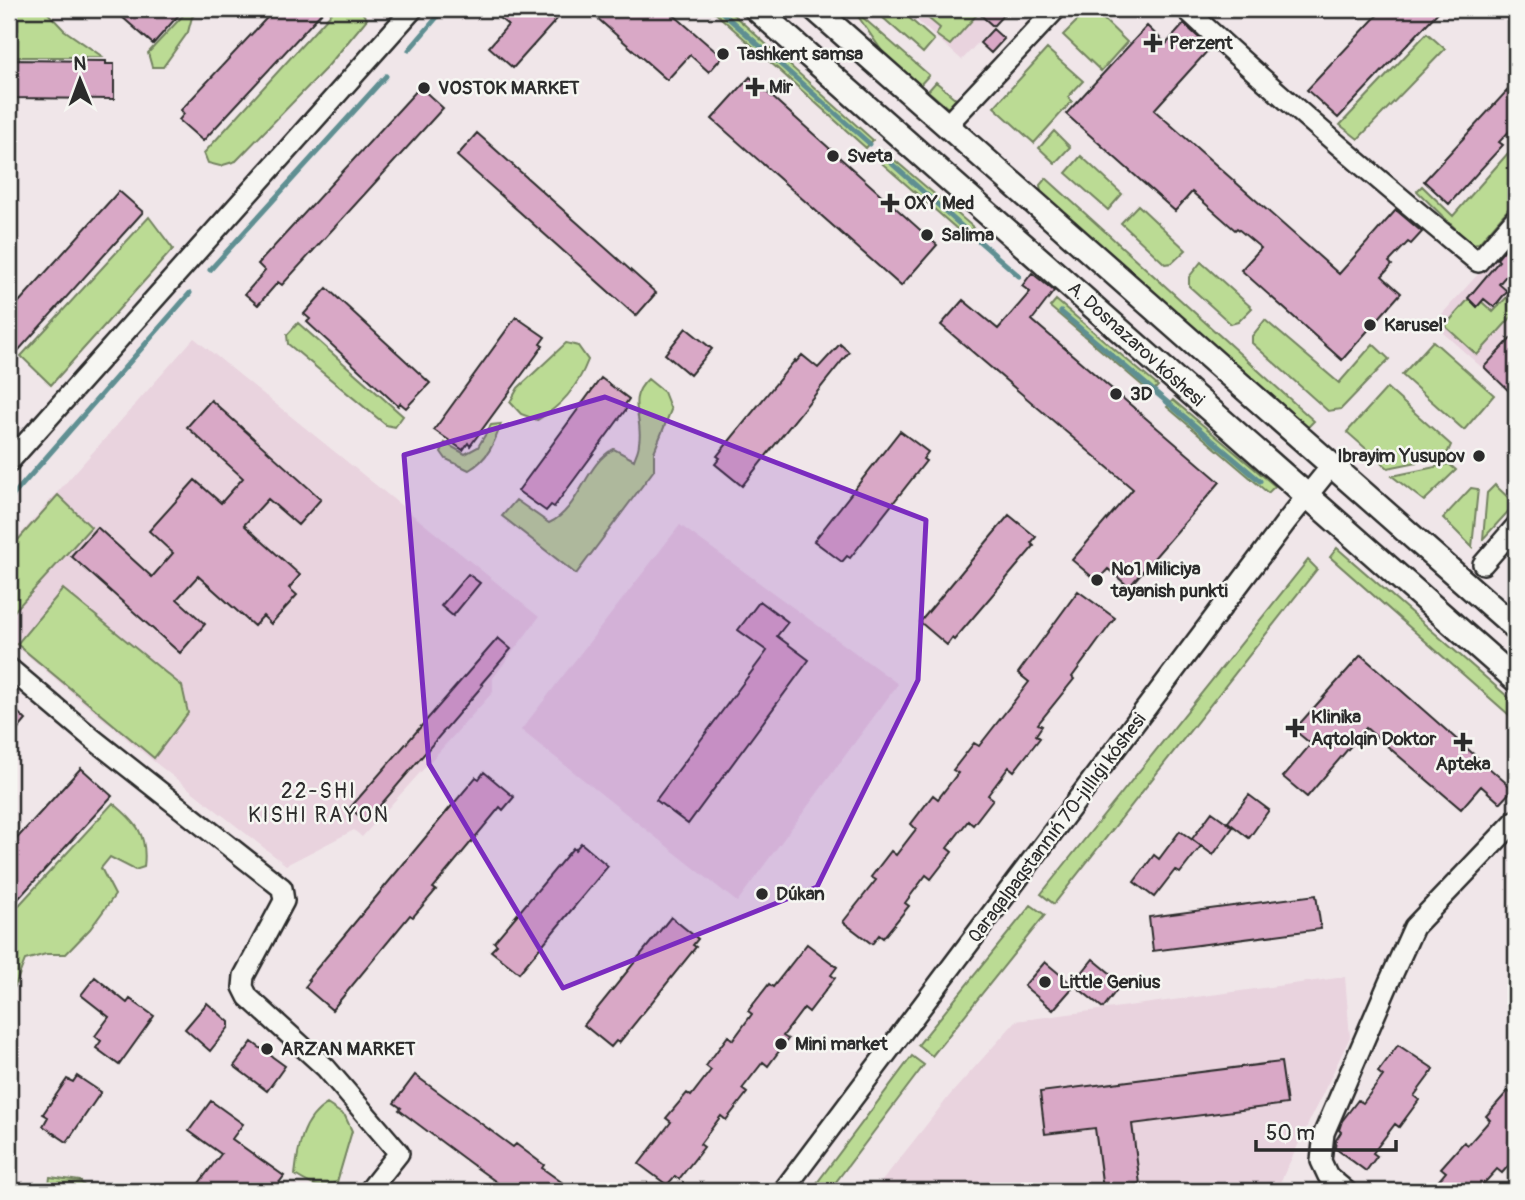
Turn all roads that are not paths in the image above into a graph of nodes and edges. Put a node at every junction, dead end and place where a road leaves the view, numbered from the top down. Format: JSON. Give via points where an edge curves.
{"nodes":[{"id":1,"x":413,"y":9,"type":"edge"},
{"id":2,"x":756,"y":9,"type":"edge"},
{"id":3,"x":814,"y":9,"type":"edge"},
{"id":4,"x":1056,"y":9,"type":"edge"},
{"id":5,"x":1186,"y":9,"type":"edge"},
{"id":6,"x":946,"y":126,"type":"junction"},
{"id":7,"x":1516,"y":218,"type":"edge"},
{"id":8,"x":1305,"y":441,"type":"junction"},
{"id":9,"x":9,"y":462,"type":"edge"},
{"id":10,"x":1332,"y":465,"type":"junction"},
{"id":11,"x":1279,"y":470,"type":"junction"},
{"id":12,"x":1307,"y":495,"type":"junction"},
{"id":13,"x":1375,"y":504,"type":"junction"},
{"id":14,"x":1516,"y":526,"type":"edge"},
{"id":15,"x":1354,"y":536,"type":"junction"},
{"id":16,"x":1483,"y":564,"type":"dead end"},
{"id":17,"x":1516,"y":628,"type":"edge"},
{"id":18,"x":9,"y":668,"type":"edge"},
{"id":19,"x":1516,"y":680,"type":"edge"},
{"id":20,"x":1516,"y":820,"type":"edge"},
{"id":21,"x":369,"y":1191,"type":"edge"},
{"id":22,"x":783,"y":1191,"type":"edge"},
{"id":23,"x":1346,"y":1191,"type":"edge"}],
"edges":[{"from":1,"to":9,"type":"street"},
{"from":2,"to":11,"type":"main road","name":"A. Dosnazarov kóshesi"},
{"from":3,"to":6,"type":"main road","name":"A. Dosnazarov kóshesi"},
{"from":4,"to":6,"type":"street"},
{"from":5,"to":7,"type":"street","via":[[1346,154],[1478,262]]},
{"from":6,"to":8,"type":"main road","name":"A. Dosnazarov kóshesi"},
{"from":8,"to":10,"type":"main road","name":"A. Dosnazarov kóshesi"},
{"from":8,"to":11,"type":"main road","via":[[1295,465]]},
{"from":10,"to":12,"type":"street","name":"Qaraqalpaqstannıń 70-jıllıǵı kóshesi"},
{"from":10,"to":13,"type":"main road","name":"A. Dosnazarov kóshesi"},
{"from":11,"to":12,"type":"main road","name":"A. Dosnazarov kóshesi"},
{"from":12,"to":15,"type":"main road","name":"A. Dosnazarov kóshesi"},
{"from":12,"to":22,"type":"street","name":"Qaraqalpaqstannıń 70-jıllıǵı kóshesi"},
{"from":13,"to":15,"type":"main road","via":[[1365,504],[1353,515]]},
{"from":13,"to":17,"type":"main road","name":"A. Dosnazarov kóshesi"},
{"from":14,"to":16,"type":"street"},
{"from":15,"to":19,"type":"main road","name":"A. Dosnazarov kóshesi"},
{"from":18,"to":21,"type":"street","via":[[282,888],[284,901],[244,976],[243,987],[248,997],[326,1068],[400,1153]]},
{"from":20,"to":23,"type":"street","via":[[1414,927],[1324,1133],[1321,1161],[1328,1176]]}]}
